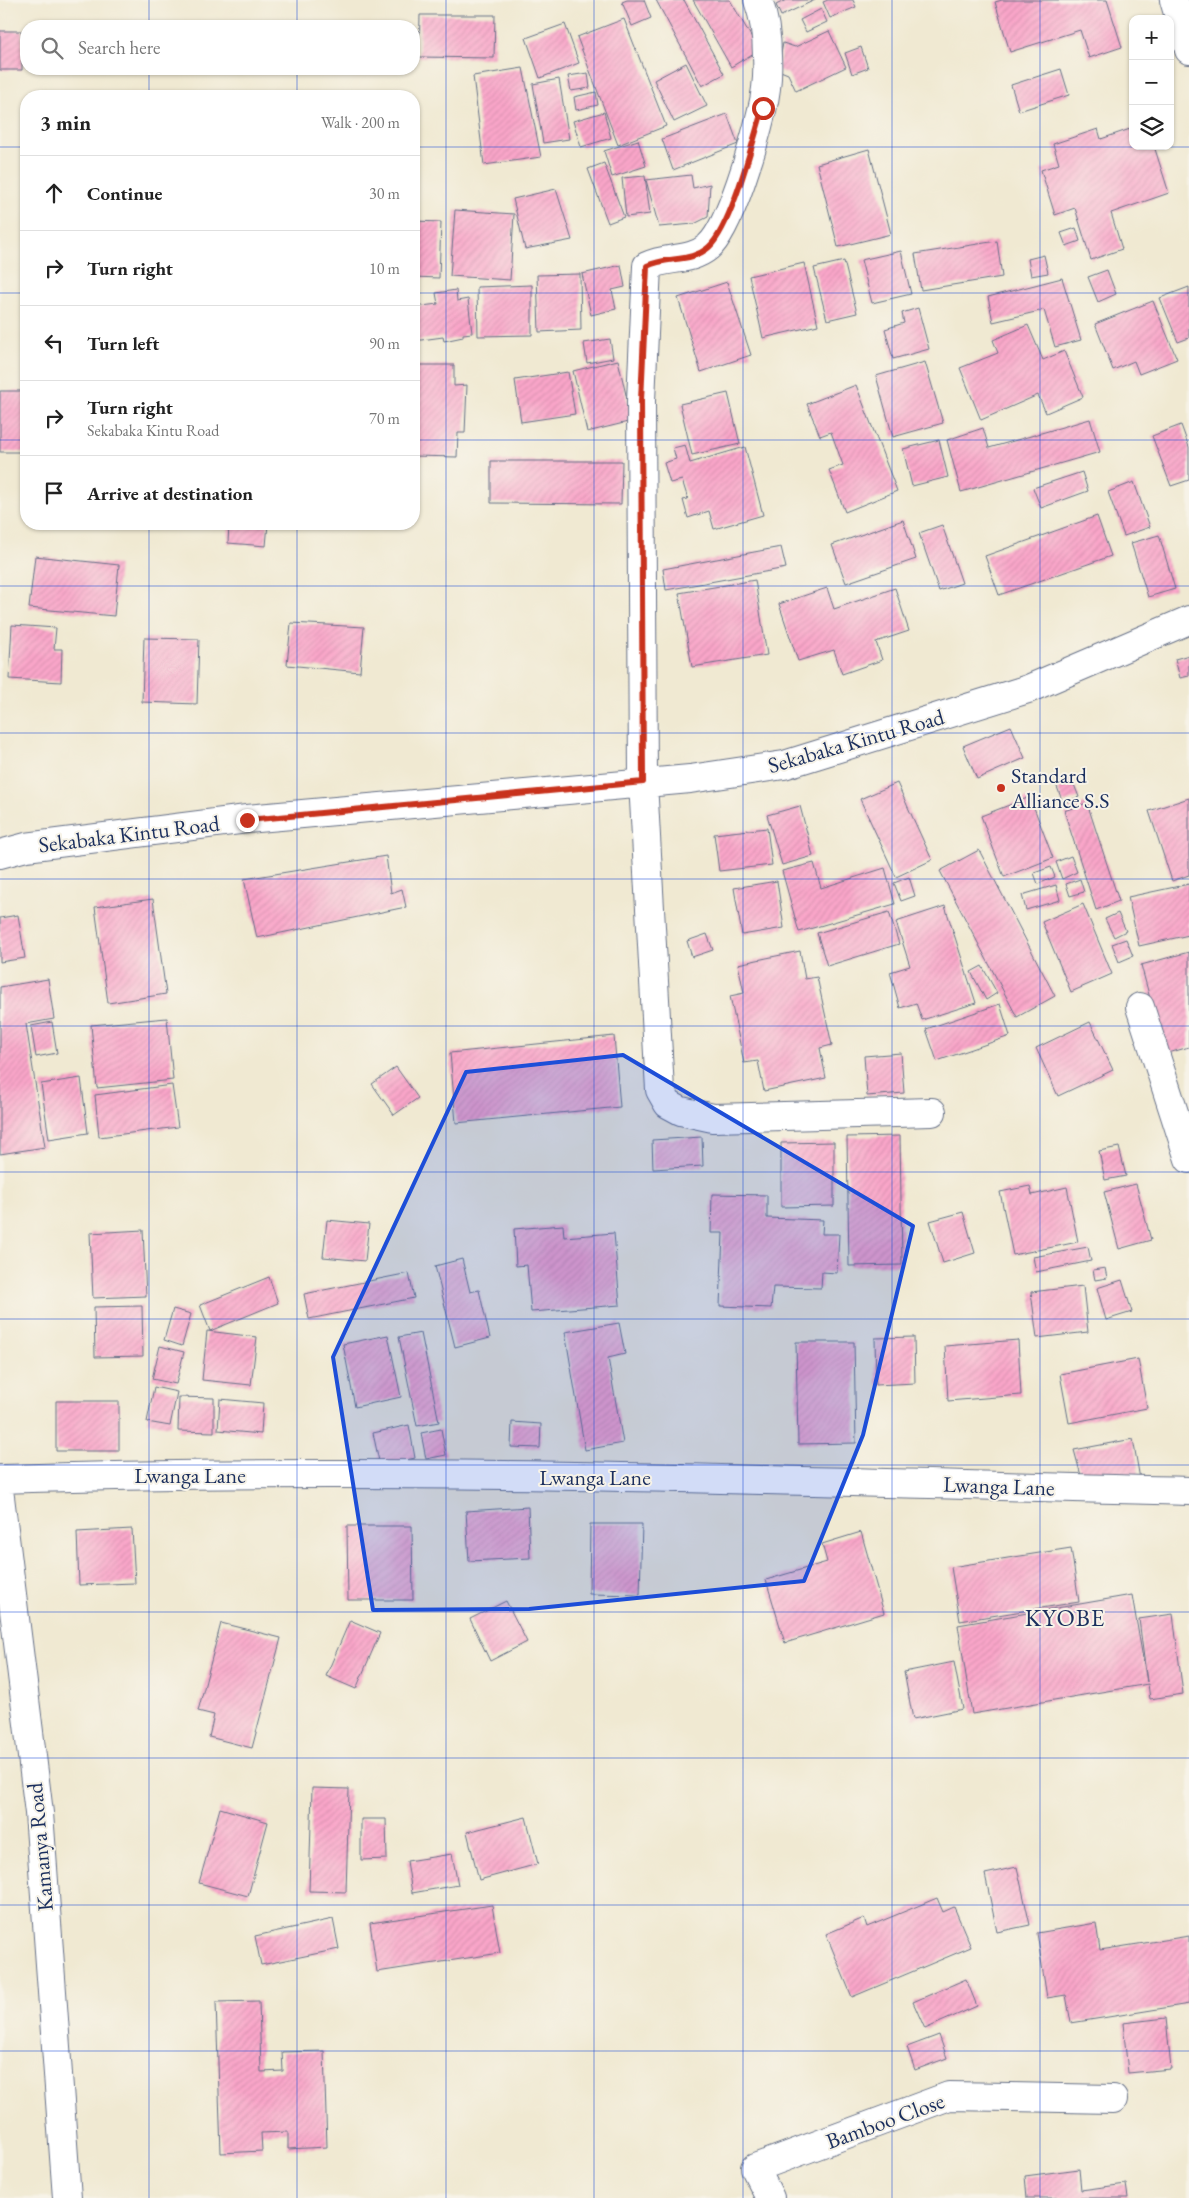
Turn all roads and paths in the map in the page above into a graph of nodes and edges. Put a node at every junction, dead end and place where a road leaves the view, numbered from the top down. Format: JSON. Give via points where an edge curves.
{"nodes":[{"id":1,"x":758,"y":0,"type":"edge"},
{"id":2,"x":1174,"y":0,"type":"edge"},
{"id":3,"x":1189,"y":50,"type":"edge"},
{"id":4,"x":1189,"y":620,"type":"edge"},
{"id":5,"x":643,"y":782,"type":"junction"},
{"id":6,"x":0,"y":854,"type":"edge"},
{"id":7,"x":1140,"y":1007,"type":"dead end"},
{"id":8,"x":932,"y":1112,"type":"dead end"},
{"id":9,"x":1189,"y":1159,"type":"edge"},
{"id":10,"x":0,"y":1479,"type":"edge"},
{"id":11,"x":1189,"y":1491,"type":"edge"},
{"id":12,"x":0,"y":1497,"type":"edge"},
{"id":13,"x":1113,"y":2099,"type":"dead end"},
{"id":14,"x":67,"y":2198,"type":"edge"},
{"id":15,"x":770,"y":2198,"type":"edge"}],
"edges":[{"from":1,"to":5,"type":"street","via":[[767,56],[763,108],[736,194],[709,247],[689,258],[660,260],[647,266],[641,401]]},
{"from":2,"to":3,"type":"street"},
{"from":4,"to":5,"type":"street","name":"Sekabaka Kintu Road","via":[[1028,689],[784,766]]},
{"from":5,"to":6,"type":"street","name":"Sekabaka Kintu Road","via":[[247,820],[26,846]]},
{"from":5,"to":8,"type":"street","via":[[659,1080],[660,1090],[668,1104],[713,1118]]},
{"from":7,"to":9,"type":"street"},
{"from":10,"to":11,"type":"street","name":"Lwanga Lane","via":[[143,1474],[646,1477]]},
{"from":12,"to":14,"type":"street","name":"Kamanya Road","via":[[39,1813]]},
{"from":13,"to":15,"type":"street","name":"Bamboo Close","via":[[949,2096],[755,2168]]}]}
